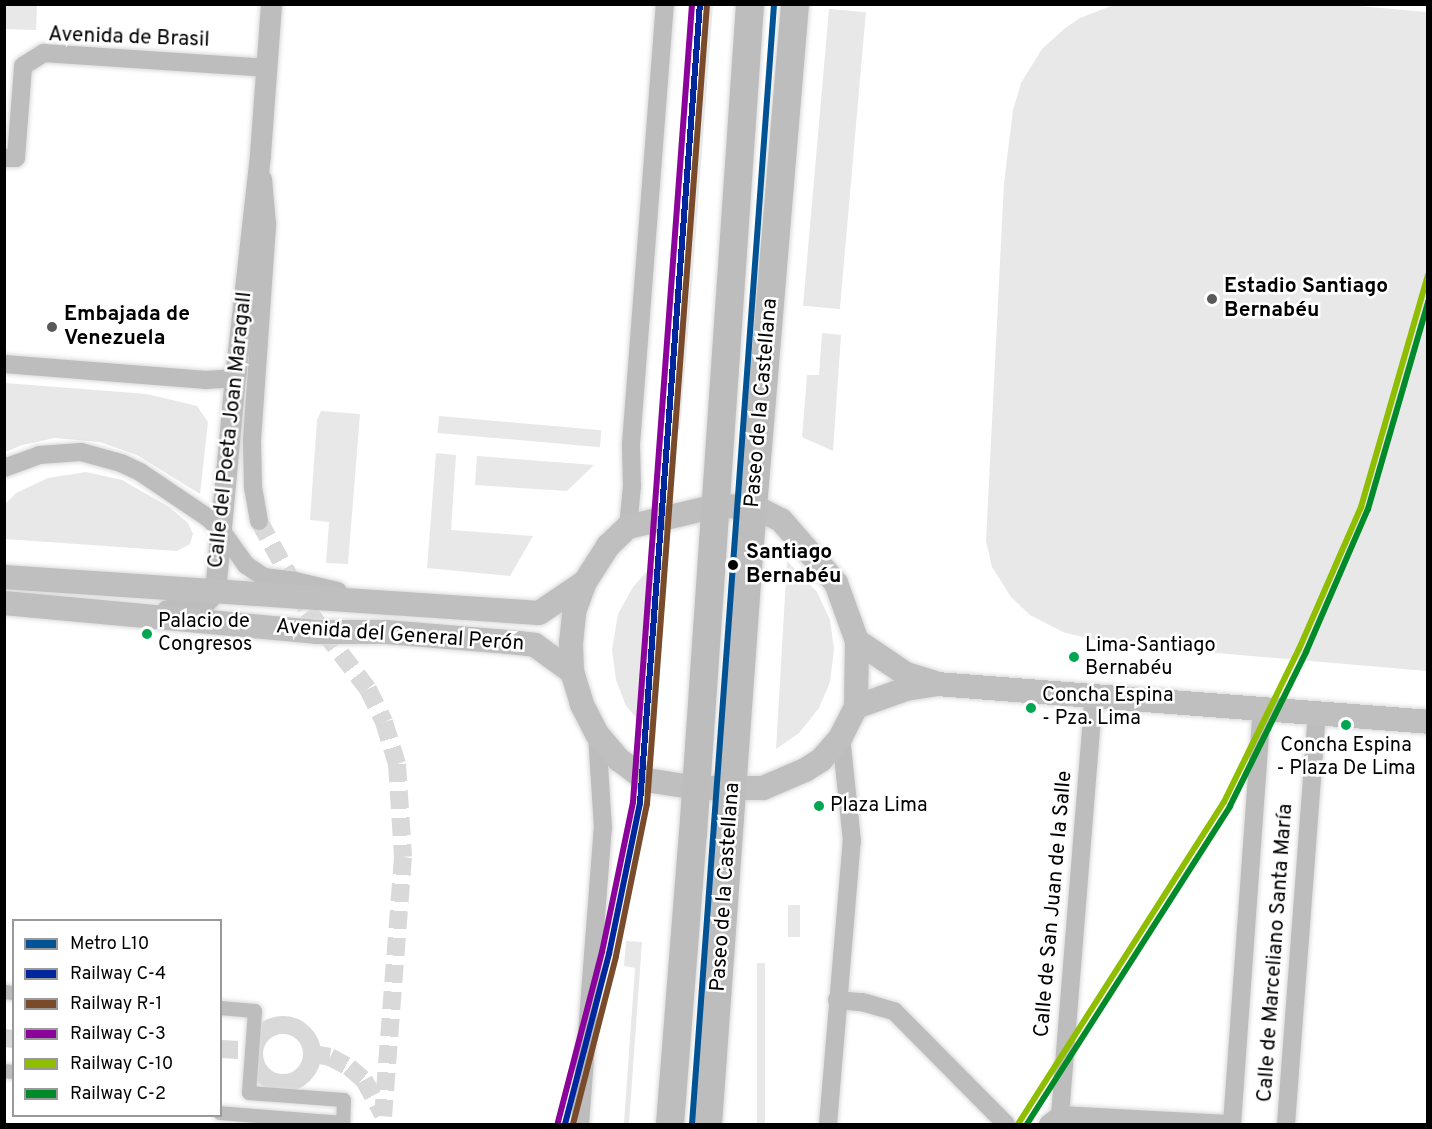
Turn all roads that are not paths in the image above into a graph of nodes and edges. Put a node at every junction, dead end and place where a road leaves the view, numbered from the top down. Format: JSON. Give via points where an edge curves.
{"nodes":[{"id":1,"x":271,"y":4,"type":"edge"},
{"id":2,"x":664,"y":4,"type":"edge"},
{"id":3,"x":750,"y":4,"type":"edge"},
{"id":4,"x":795,"y":4,"type":"edge"},
{"id":5,"x":267,"y":68,"type":"junction"},
{"id":6,"x":260,"y":154,"type":"junction"},
{"id":7,"x":4,"y":158,"type":"edge"},
{"id":8,"x":4,"y":364,"type":"edge"},
{"id":9,"x":235,"y":378,"type":"junction"},
{"id":10,"x":4,"y":468,"type":"edge"},
{"id":11,"x":716,"y":506,"type":"junction"},
{"id":12,"x":755,"y":507,"type":"junction"},
{"id":13,"x":259,"y":521,"type":"tunnel mouth"},
{"id":14,"x":628,"y":527,"type":"junction"},
{"id":15,"x":222,"y":530,"type":"junction"},
{"id":16,"x":4,"y":577,"type":"edge"},
{"id":17,"x":585,"y":582,"type":"junction"},
{"id":18,"x":214,"y":593,"type":"junction"},
{"id":19,"x":372,"y":600,"type":"junction"},
{"id":20,"x":4,"y":603,"type":"edge"},
{"id":21,"x":107,"y":614,"type":"junction"},
{"id":22,"x":857,"y":641,"type":"junction"},
{"id":23,"x":572,"y":672,"type":"junction"},
{"id":24,"x":938,"y":684,"type":"junction"},
{"id":25,"x":1094,"y":696,"type":"junction"},
{"id":26,"x":856,"y":706,"type":"junction"},
{"id":27,"x":1262,"y":709,"type":"junction"},
{"id":28,"x":1317,"y":713,"type":"junction"},
{"id":29,"x":1428,"y":722,"type":"edge"},
{"id":30,"x":597,"y":734,"type":"junction"},
{"id":31,"x":841,"y":737,"type":"junction"},
{"id":32,"x":697,"y":788,"type":"junction"},
{"id":33,"x":733,"y":789,"type":"junction"},
{"id":34,"x":837,"y":1000,"type":"junction"},
{"id":35,"x":222,"y":1008,"type":"edge"},
{"id":36,"x":222,"y":1113,"type":"edge"},
{"id":37,"x":1054,"y":1120,"type":"edge"},
{"id":38,"x":580,"y":1125,"type":"edge"},
{"id":39,"x":670,"y":1125,"type":"edge"},
{"id":40,"x":708,"y":1125,"type":"edge"},
{"id":41,"x":828,"y":1125,"type":"edge"},
{"id":42,"x":1006,"y":1125,"type":"edge"},
{"id":43,"x":1224,"y":1125,"type":"edge"},
{"id":44,"x":1232,"y":1125,"type":"edge"},
{"id":45,"x":1286,"y":1125,"type":"edge"}],
"edges":[{"from":1,"to":5,"type":"street","name":"Calle del Poeta Joan Maragall"},
{"from":2,"to":14,"type":"street"},
{"from":3,"to":11,"type":"highway","name":"Paseo de la Castellana"},
{"from":4,"to":12,"type":"highway","name":"Paseo de la Castellana"},
{"from":5,"to":6,"type":"street","name":"Calle del Poeta Joan Maragall"},
{"from":5,"to":7,"type":"street","name":"Avenida de Brasil","via":[[44,53],[23,66],[16,158]]},
{"from":6,"to":9,"type":"street","name":"Calle del Poeta Joan Maragall"},
{"from":6,"to":13,"type":"street","name":"Calle del Poeta Joan Maragall","via":[[267,224],[252,464]]},
{"from":8,"to":9,"type":"street","via":[[206,380]]},
{"from":9,"to":15,"type":"street","name":"Calle del Poeta Joan Maragall"},
{"from":10,"to":15,"type":"street","name":"Avenida del General Perón","via":[[39,455],[81,452],[101,456],[140,472]]},
{"from":11,"to":12,"type":"main road"},
{"from":11,"to":14,"type":"main road"},
{"from":11,"to":32,"type":"highway","name":"Paseo de la Castellana"},
{"from":12,"to":22,"type":"main road","via":[[781,520],[836,583]]},
{"from":12,"to":33,"type":"highway","name":"Paseo de la Castellana","via":[[748,555]]},
{"from":14,"to":17,"type":"main road","via":[[608,546]]},
{"from":15,"to":18,"type":"street","name":"Calle del Poeta Joan Maragall"},
{"from":15,"to":19,"type":"street","name":"Avenida del General Perón","via":[[246,565],[264,577]]},
{"from":16,"to":18,"type":"main road","name":"Avenida del General Perón"},
{"from":17,"to":19,"type":"main road","name":"Avenida del General Perón","via":[[539,613]]},
{"from":17,"to":23,"type":"main road","via":[[574,612]]},
{"from":18,"to":19,"type":"main road","name":"Avenida del General Perón"},
{"from":18,"to":21,"type":"street","name":"Calle del Poeta Joan Maragall","via":[[193,610],[141,609]]},
{"from":20,"to":21,"type":"main road","name":"Avenida del General Perón"},
{"from":21,"to":23,"type":"main road","name":"Avenida del General Perón","via":[[535,645]]},
{"from":22,"to":24,"type":"main road","via":[[906,674]]},
{"from":22,"to":26,"type":"main road"},
{"from":23,"to":30,"type":"main road"},
{"from":24,"to":25,"type":"main road"},
{"from":24,"to":26,"type":"main road","via":[[906,689]]},
{"from":25,"to":27,"type":"main road"},
{"from":25,"to":37,"type":"street","name":"Calle de San Juan de la Salle"},
{"from":26,"to":31,"type":"main road"},
{"from":27,"to":28,"type":"main road"},
{"from":27,"to":44,"type":"street"},
{"from":28,"to":29,"type":"main road"},
{"from":28,"to":45,"type":"street","name":"Calle de Marceliano Santa María"},
{"from":30,"to":32,"type":"main road","via":[[619,760],[646,780]]},
{"from":30,"to":38,"type":"street","via":[[603,828]]},
{"from":31,"to":33,"type":"main road","via":[[821,760],[795,777],[762,788]]},
{"from":31,"to":34,"type":"street","via":[[852,841]]},
{"from":32,"to":33,"type":"main road"},
{"from":32,"to":39,"type":"highway","name":"Paseo de la Castellana"},
{"from":33,"to":40,"type":"highway","name":"Paseo de la Castellana"},
{"from":34,"to":41,"type":"street"},
{"from":34,"to":42,"type":"street","via":[[894,1011]]},
{"from":35,"to":36,"type":"street","via":[[255,1011],[249,1093],[344,1100],[343,1123]]},
{"from":37,"to":43,"type":"street"}]}
